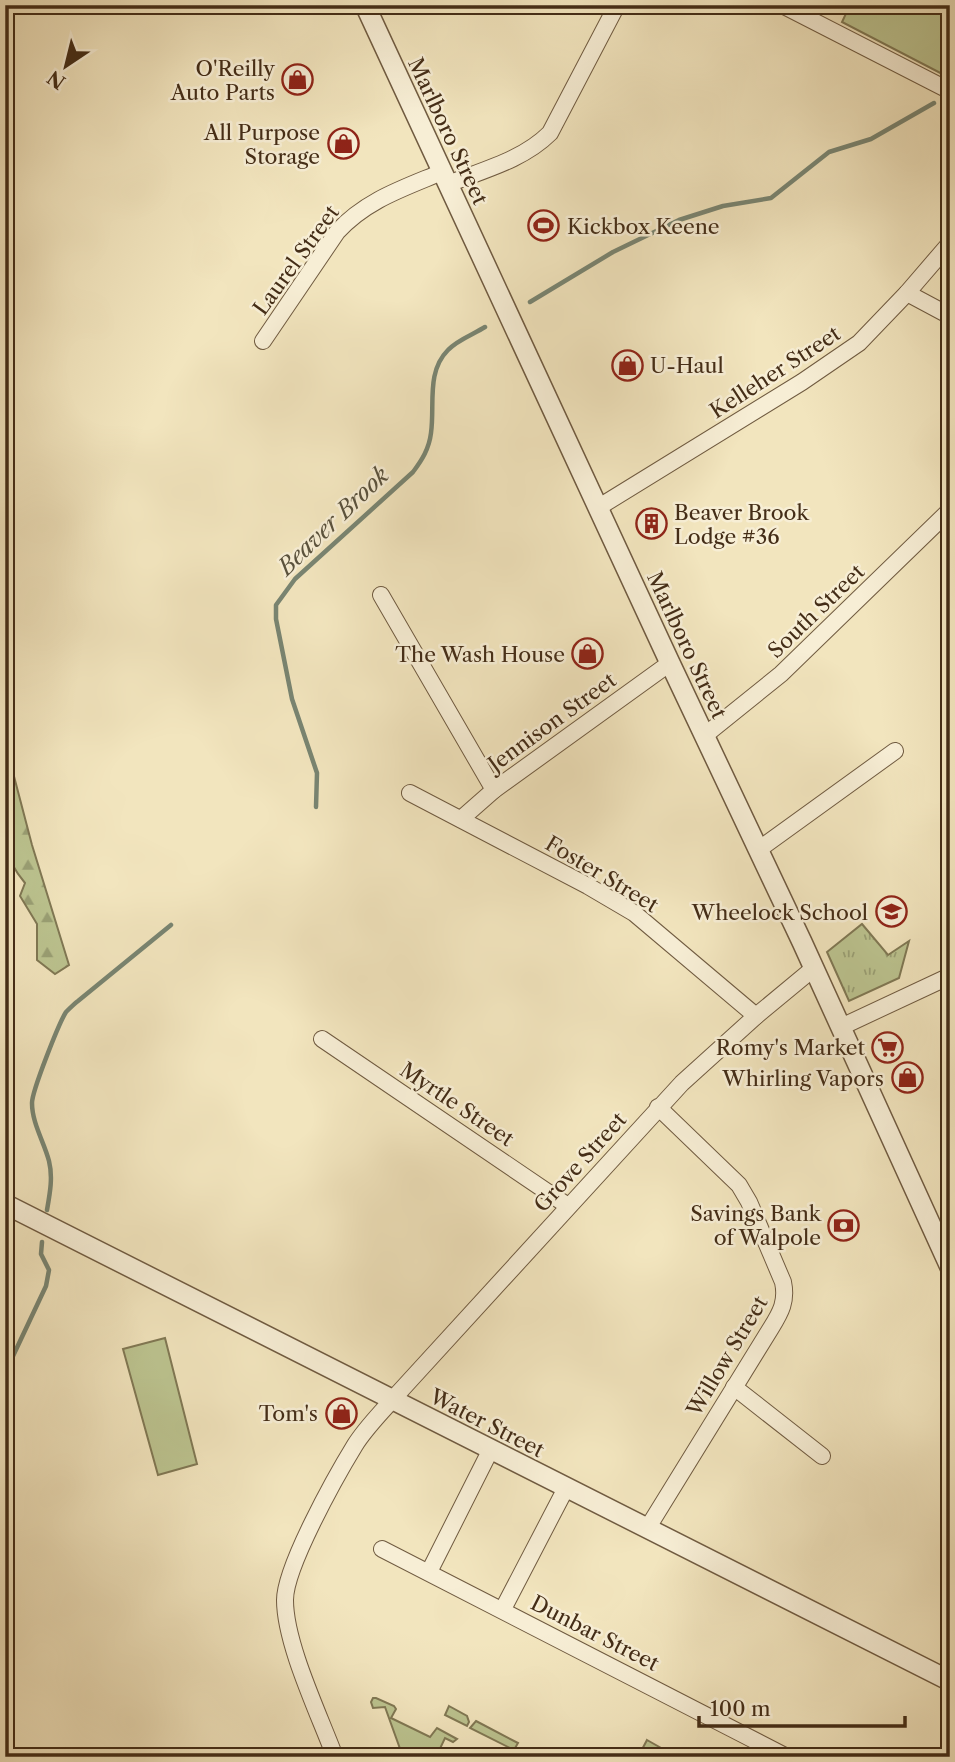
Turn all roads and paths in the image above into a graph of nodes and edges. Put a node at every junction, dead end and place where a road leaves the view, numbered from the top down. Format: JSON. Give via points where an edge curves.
{"nodes":[{"id":1,"x":365,"y":5,"type":"edge"},
{"id":2,"x":617,"y":5,"type":"edge"},
{"id":3,"x":782,"y":5,"type":"edge"},
{"id":4,"x":950,"y":91,"type":"edge"},
{"id":5,"x":445,"y":178,"type":"junction"},
{"id":6,"x":950,"y":243,"type":"edge"},
{"id":7,"x":907,"y":293,"type":"junction"},
{"id":8,"x":950,"y":316,"type":"edge"},
{"id":9,"x":263,"y":341,"type":"dead end"},
{"id":10,"x":599,"y":507,"type":"junction"},
{"id":11,"x":950,"y":510,"type":"edge"},
{"id":12,"x":381,"y":595,"type":"dead end"},
{"id":13,"x":670,"y":663,"type":"junction"},
{"id":14,"x":704,"y":736,"type":"junction"},
{"id":15,"x":895,"y":751,"type":"dead end"},
{"id":16,"x":494,"y":790,"type":"junction"},
{"id":17,"x":410,"y":793,"type":"dead end"},
{"id":18,"x":461,"y":819,"type":"junction"},
{"id":19,"x":758,"y":850,"type":"junction"},
{"id":20,"x":814,"y":968,"type":"junction"},
{"id":21,"x":950,"y":976,"type":"edge"},
{"id":22,"x":756,"y":1016,"type":"junction"},
{"id":23,"x":841,"y":1027,"type":"junction"},
{"id":24,"x":322,"y":1039,"type":"dead end"},
{"id":25,"x":658,"y":1107,"type":"junction"},
{"id":26,"x":5,"y":1204,"type":"edge"},
{"id":27,"x":568,"y":1206,"type":"junction"},
{"id":28,"x":950,"y":1267,"type":"edge"},
{"id":29,"x":734,"y":1387,"type":"junction"},
{"id":30,"x":392,"y":1400,"type":"junction"},
{"id":31,"x":490,"y":1451,"type":"junction"},
{"id":32,"x":822,"y":1456,"type":"dead end"},
{"id":33,"x":566,"y":1488,"type":"junction"},
{"id":34,"x":647,"y":1529,"type":"junction"},
{"id":35,"x":382,"y":1549,"type":"dead end"},
{"id":36,"x":429,"y":1572,"type":"junction"},
{"id":37,"x":503,"y":1609,"type":"junction"},
{"id":38,"x":950,"y":1681,"type":"edge"},
{"id":39,"x":335,"y":1757,"type":"edge"},
{"id":40,"x":787,"y":1757,"type":"edge"}],
"edges":[{"from":1,"to":5,"type":"street","name":"Marlboro Street"},
{"from":2,"to":5,"type":"street","name":"Laurel Street","via":[[550,133],[538,146]]},
{"from":3,"to":4,"type":"street"},
{"from":5,"to":9,"type":"street","name":"Laurel Street","via":[[376,200],[350,218]]},
{"from":5,"to":10,"type":"street","name":"Marlboro Street"},
{"from":6,"to":7,"type":"street","name":"Kelleher Street"},
{"from":7,"to":8,"type":"street"},
{"from":7,"to":10,"type":"street","name":"Kelleher Street","via":[[859,344]]},
{"from":10,"to":13,"type":"street","name":"Marlboro Street"},
{"from":11,"to":14,"type":"street","name":"South Street","via":[[781,674]]},
{"from":12,"to":16,"type":"street"},
{"from":13,"to":14,"type":"street","name":"Marlboro Street"},
{"from":13,"to":16,"type":"street","name":"Jennison Street"},
{"from":14,"to":19,"type":"street","name":"Marlboro Street"},
{"from":15,"to":19,"type":"street"},
{"from":16,"to":18,"type":"street","name":"Jennison Street"},
{"from":17,"to":18,"type":"street","name":"Foster Street"},
{"from":18,"to":22,"type":"street","name":"Foster Street","via":[[634,912]]},
{"from":19,"to":20,"type":"street","name":"Marlboro Street"},
{"from":20,"to":22,"type":"street","name":"Grove Street"},
{"from":20,"to":23,"type":"street","name":"Marlboro Street"},
{"from":21,"to":23,"type":"street"},
{"from":22,"to":25,"type":"street","name":"Grove Street"},
{"from":23,"to":28,"type":"street","name":"Marlboro Street"},
{"from":24,"to":27,"type":"street","name":"Myrtle Street"},
{"from":25,"to":27,"type":"street","name":"Grove Street"},
{"from":25,"to":29,"type":"street","name":"Willow Street","via":[[739,1185],[783,1282],[783,1307]]},
{"from":26,"to":30,"type":"street","name":"Water Street"},
{"from":27,"to":30,"type":"street","name":"Grove Street"},
{"from":29,"to":32,"type":"street"},
{"from":29,"to":34,"type":"street","name":"Willow Street"},
{"from":30,"to":31,"type":"street","name":"Water Street"},
{"from":30,"to":39,"type":"street","name":"Grove Street","via":[[355,1444],[286,1584],[286,1618]]},
{"from":31,"to":33,"type":"street","name":"Water Street"},
{"from":31,"to":36,"type":"street"},
{"from":33,"to":34,"type":"street","name":"Water Street"},
{"from":33,"to":37,"type":"street"},
{"from":34,"to":38,"type":"street","name":"Water Street"},
{"from":35,"to":36,"type":"street","name":"Dunbar Street"},
{"from":36,"to":37,"type":"street","name":"Dunbar Street"},
{"from":37,"to":40,"type":"street","name":"Dunbar Street"}]}
